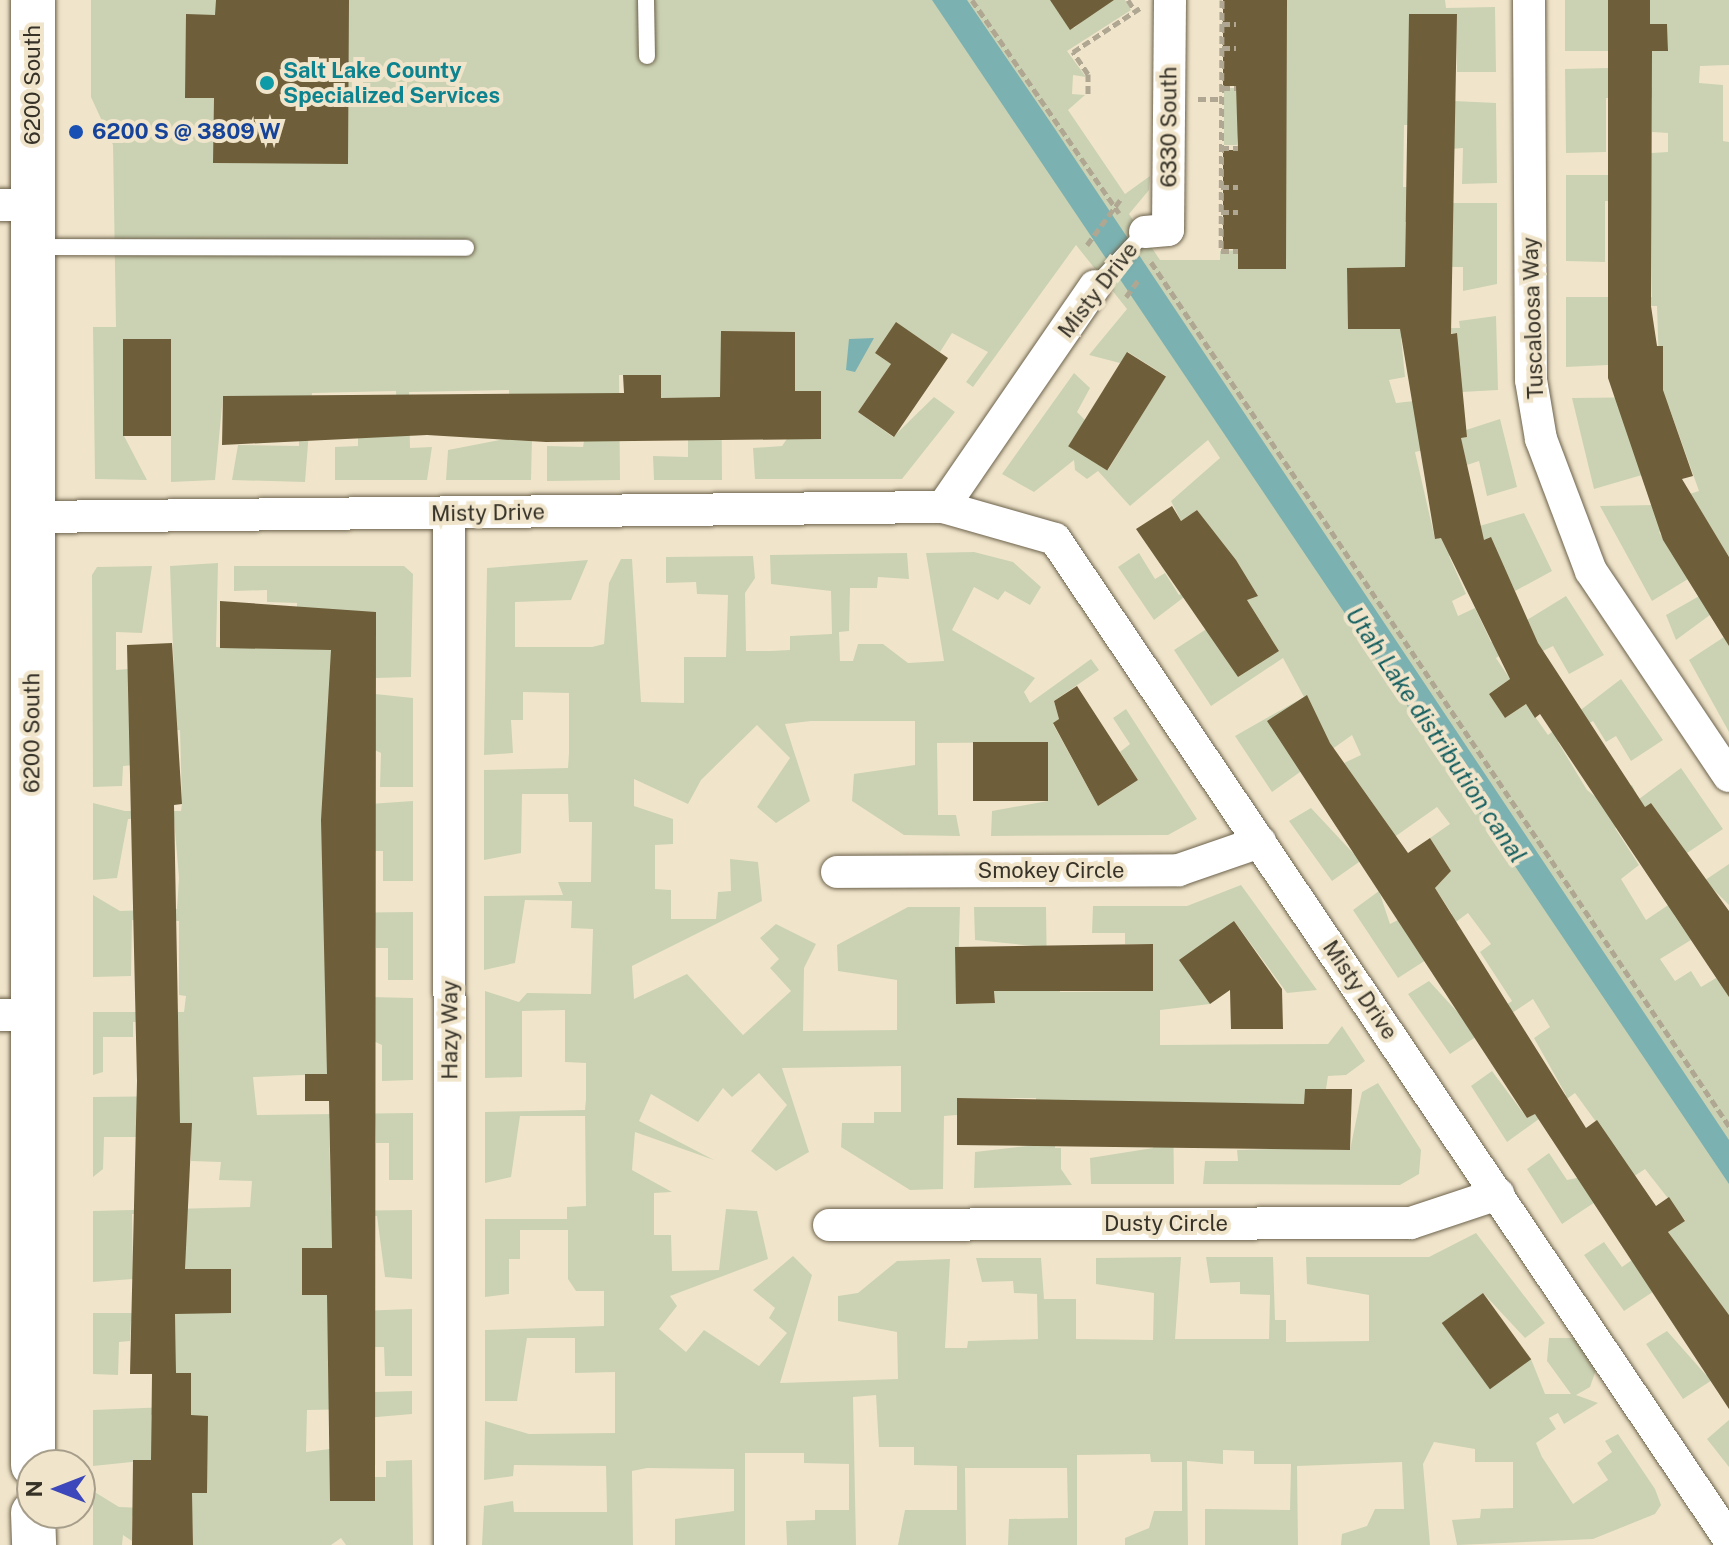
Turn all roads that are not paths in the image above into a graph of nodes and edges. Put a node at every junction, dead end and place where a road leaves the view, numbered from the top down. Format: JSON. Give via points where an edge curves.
{"nodes":[{"id":1,"x":33,"y":0,"type":"edge"},
{"id":2,"x":646,"y":0,"type":"edge"},
{"id":3,"x":1170,"y":0,"type":"edge"},
{"id":4,"x":1529,"y":0,"type":"edge"},
{"id":5,"x":647,"y":56,"type":"dead end"},
{"id":6,"x":22,"y":219,"type":"edge"},
{"id":7,"x":1141,"y":236,"type":"joint"},
{"id":8,"x":466,"y":248,"type":"dead end"},
{"id":9,"x":1095,"y":286,"type":"joint"},
{"id":10,"x":943,"y":507,"type":"junction"},
{"id":11,"x":449,"y":514,"type":"junction"},
{"id":12,"x":32,"y":517,"type":"junction"},
{"id":13,"x":1729,"y":776,"type":"edge"},
{"id":14,"x":1260,"y":842,"type":"junction"},
{"id":15,"x":837,"y":872,"type":"dead end"},
{"id":16,"x":16,"y":1015,"type":"edge"},
{"id":17,"x":1498,"y":1194,"type":"junction"},
{"id":18,"x":829,"y":1225,"type":"dead end"},
{"id":19,"x":32,"y":1449,"type":"edge"},
{"id":20,"x":1729,"y":1538,"type":"edge"},
{"id":21,"x":450,"y":1545,"type":"edge"},
{"id":22,"x":1709,"y":1545,"type":"edge"}],
"edges":[{"from":1,"to":6,"type":"main road","name":"6200 South"},
{"from":2,"to":5,"type":"lane"},
{"from":3,"to":7,"type":"street","name":"6330 South","via":[[1168,230]]},
{"from":4,"to":13,"type":"street","name":"Tuscaloosa Way","via":[[1531,380],[1541,439],[1591,571]]},
{"from":6,"to":8,"type":"lane"},
{"from":6,"to":12,"type":"main road","name":"6200 South"},
{"from":7,"to":9,"type":"lane","name":"Misty Drive"},
{"from":9,"to":10,"type":"street","name":"Misty Drive"},
{"from":10,"to":11,"type":"street","name":"Misty Drive"},
{"from":10,"to":14,"type":"street","name":"Misty Drive","via":[[1055,539]]},
{"from":11,"to":12,"type":"street","name":"Misty Drive"},
{"from":11,"to":21,"type":"street","name":"Hazy Way"},
{"from":12,"to":16,"type":"main road","name":"6200 South"},
{"from":14,"to":15,"type":"street","name":"Smokey Circle","via":[[1179,870]]},
{"from":14,"to":17,"type":"street","name":"Misty Drive"},
{"from":16,"to":19,"type":"main road","name":"6200 South"},
{"from":17,"to":18,"type":"street","name":"Dusty Circle","via":[[1411,1223]]},
{"from":17,"to":20,"type":"street","name":"Misty Drive"},
{"from":20,"to":22,"type":"street"}]}
